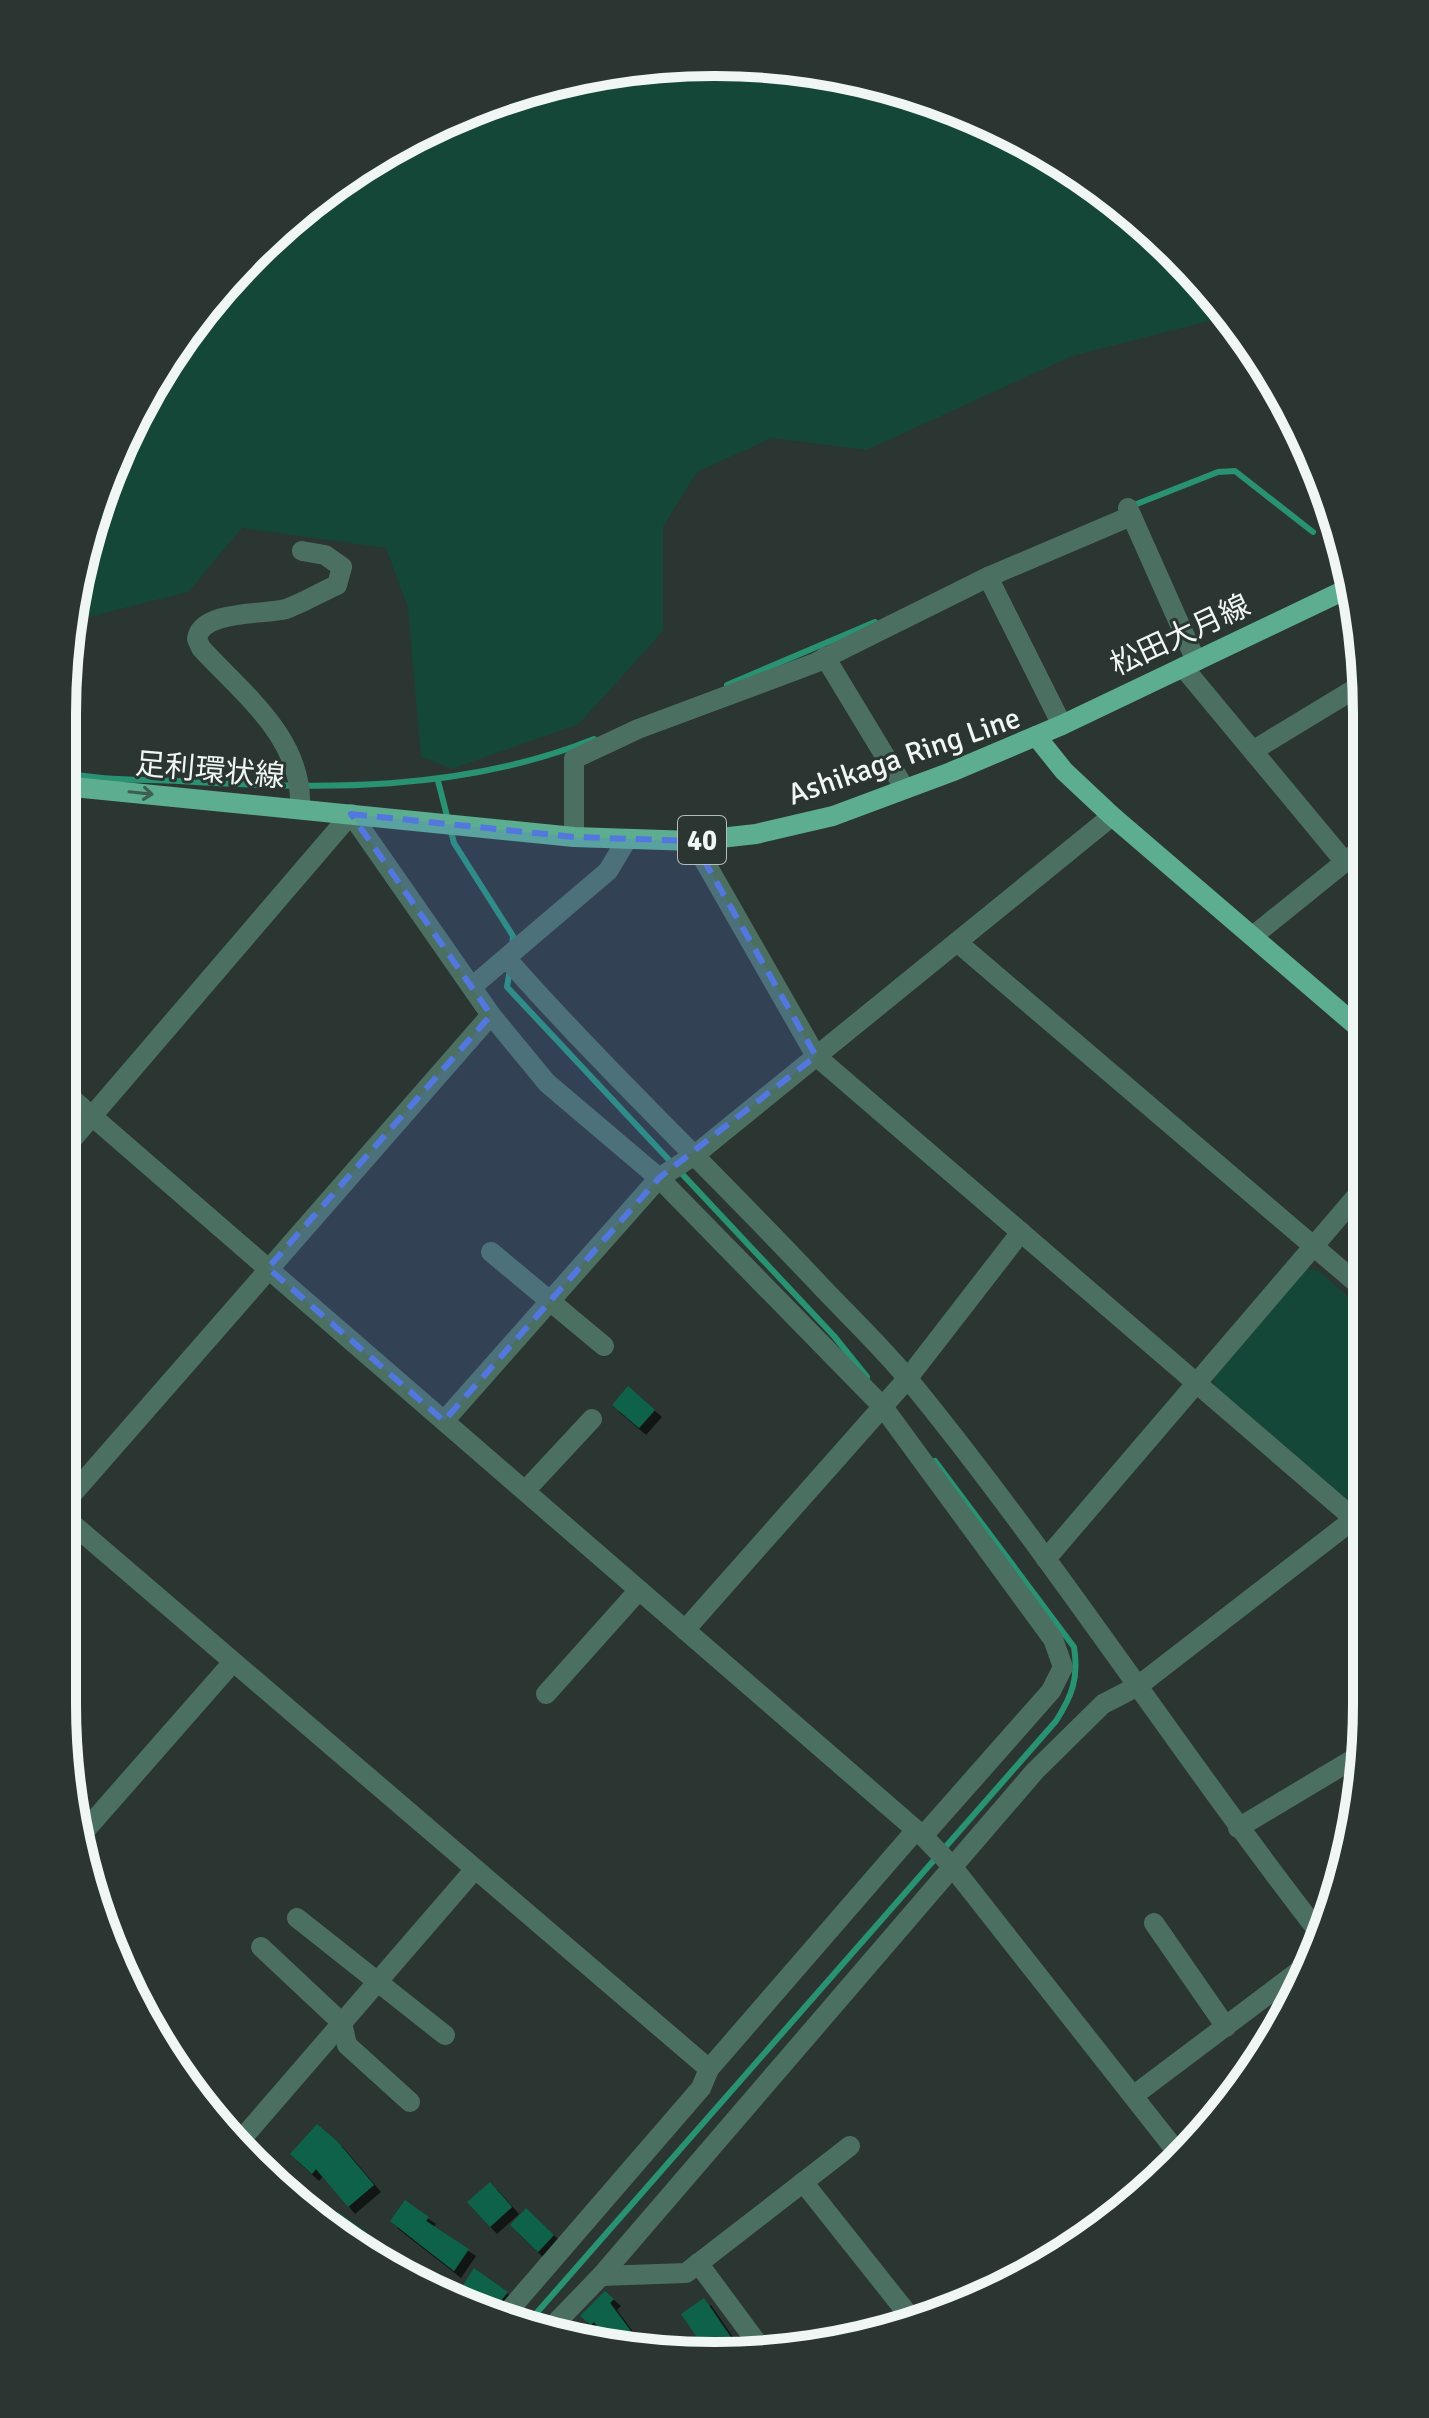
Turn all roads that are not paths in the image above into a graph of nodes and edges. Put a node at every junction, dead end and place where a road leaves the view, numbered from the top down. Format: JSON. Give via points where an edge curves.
{"nodes":[{"id":1,"x":302,"y":551,"type":"dead end"},
{"id":2,"x":988,"y":577,"type":"junction"},
{"id":3,"x":1341,"y":592,"type":"edge"},
{"id":4,"x":825,"y":657,"type":"junction"},
{"id":5,"x":1189,"y":664,"type":"junction"},
{"id":6,"x":1352,"y":690,"type":"edge"},
{"id":7,"x":1062,"y":725,"type":"junction"},
{"id":8,"x":1036,"y":736,"type":"junction"},
{"id":9,"x":1254,"y":750,"type":"junction"},
{"id":10,"x":76,"y":786,"type":"edge"},
{"id":11,"x":905,"y":789,"type":"junction"},
{"id":12,"x":300,"y":795,"type":"junction"},
{"id":13,"x":351,"y":814,"type":"junction"},
{"id":14,"x":1112,"y":816,"type":"junction"},
{"id":15,"x":574,"y":837,"type":"junction"},
{"id":16,"x":626,"y":841,"type":"junction"},
{"id":17,"x":693,"y":841,"type":"junction"},
{"id":18,"x":1353,"y":856,"type":"edge"},
{"id":19,"x":1345,"y":862,"type":"junction"},
{"id":20,"x":1253,"y":936,"type":"junction"},
{"id":21,"x":957,"y":942,"type":"junction"},
{"id":22,"x":507,"y":959,"type":"junction"},
{"id":23,"x":473,"y":986,"type":"junction"},
{"id":24,"x":491,"y":1015,"type":"junction"},
{"id":25,"x":1353,"y":1023,"type":"edge"},
{"id":26,"x":816,"y":1056,"type":"junction"},
{"id":27,"x":76,"y":1102,"type":"edge"},
{"id":28,"x":93,"y":1116,"type":"junction"},
{"id":29,"x":76,"y":1135,"type":"edge"},
{"id":30,"x":696,"y":1154,"type":"junction"},
{"id":31,"x":659,"y":1178,"type":"junction"},
{"id":32,"x":1353,"y":1200,"type":"edge"},
{"id":33,"x":1021,"y":1232,"type":"junction"},
{"id":34,"x":1313,"y":1246,"type":"junction"},
{"id":35,"x":491,"y":1252,"type":"dead end"},
{"id":36,"x":268,"y":1268,"type":"junction"},
{"id":37,"x":1353,"y":1280,"type":"edge"},
{"id":38,"x":552,"y":1299,"type":"junction"},
{"id":39,"x":604,"y":1346,"type":"dead end"},
{"id":40,"x":908,"y":1378,"type":"junction"},
{"id":41,"x":1197,"y":1383,"type":"junction"},
{"id":42,"x":883,"y":1407,"type":"junction"},
{"id":43,"x":592,"y":1419,"type":"dead end"},
{"id":44,"x":444,"y":1421,"type":"junction"},
{"id":45,"x":76,"y":1490,"type":"edge"},
{"id":46,"x":525,"y":1491,"type":"junction"},
{"id":47,"x":1353,"y":1518,"type":"edge"},
{"id":48,"x":76,"y":1527,"type":"edge"},
{"id":49,"x":1353,"y":1529,"type":"edge"},
{"id":50,"x":1046,"y":1559,"type":"junction"},
{"id":51,"x":639,"y":1590,"type":"junction"},
{"id":52,"x":685,"y":1630,"type":"junction"},
{"id":53,"x":233,"y":1662,"type":"junction"},
{"id":54,"x":1138,"y":1686,"type":"junction"},
{"id":55,"x":546,"y":1694,"type":"dead end"},
{"id":56,"x":1351,"y":1761,"type":"edge"},
{"id":57,"x":88,"y":1827,"type":"edge"},
{"id":58,"x":1238,"y":1828,"type":"junction"},
{"id":59,"x":920,"y":1833,"type":"junction"},
{"id":60,"x":951,"y":1865,"type":"junction"},
{"id":61,"x":475,"y":1869,"type":"junction"},
{"id":62,"x":297,"y":1918,"type":"dead end"},
{"id":63,"x":1154,"y":1923,"type":"dead end"},
{"id":64,"x":1313,"y":1925,"type":"edge"},
{"id":65,"x":261,"y":1947,"type":"dead end"},
{"id":66,"x":1291,"y":1977,"type":"edge"},
{"id":67,"x":378,"y":1982,"type":"junction"},
{"id":68,"x":342,"y":2023,"type":"junction"},
{"id":69,"x":1226,"y":2027,"type":"junction"},
{"id":70,"x":445,"y":2035,"type":"dead end"},
{"id":71,"x":709,"y":2069,"type":"junction"},
{"id":72,"x":1133,"y":2096,"type":"junction"},
{"id":73,"x":410,"y":2102,"type":"dead end"},
{"id":74,"x":245,"y":2135,"type":"edge"},
{"id":75,"x":850,"y":2146,"type":"dead end"},
{"id":76,"x":1173,"y":2147,"type":"edge"},
{"id":77,"x":803,"y":2182,"type":"junction"},
{"id":78,"x":698,"y":2263,"type":"junction"},
{"id":79,"x":601,"y":2276,"type":"junction"},
{"id":80,"x":511,"y":2308,"type":"edge"},
{"id":81,"x":906,"y":2312,"type":"edge"},
{"id":82,"x":557,"y":2322,"type":"edge"},
{"id":83,"x":756,"y":2341,"type":"edge"}],
"edges":[{"from":1,"to":12,"type":"street","via":[[325,555],[342,567],[337,585],[286,609],[213,620],[201,628],[197,639],[282,736],[292,754]]},
{"from":2,"to":4,"type":"street"},
{"from":2,"to":5,"type":"street","via":[[1129,512]]},
{"from":2,"to":7,"type":"street"},
{"from":3,"to":5,"type":"main road","name":"松田大月線"},
{"from":4,"to":11,"type":"street"},
{"from":4,"to":15,"type":"street","via":[[574,759]]},
{"from":5,"to":7,"type":"main road","name":"松田大月線"},
{"from":5,"to":9,"type":"street"},
{"from":6,"to":9,"type":"street"},
{"from":7,"to":8,"type":"main road","name":"松田大月線"},
{"from":8,"to":11,"type":"main road","name":"Ashikaga Ring Line","number":"40"},
{"from":8,"to":14,"type":"main road","name":"Ashikaga Ring Line"},
{"from":9,"to":19,"type":"street"},
{"from":10,"to":12,"type":"main road","name":"足利環状線","number":"40","one_way":true},
{"from":11,"to":17,"type":"main road","name":"Ashikaga Ring Line","number":"40","via":[[833,816],[756,834]]},
{"from":12,"to":13,"type":"main road","name":"足利環状線","number":"40"},
{"from":13,"to":15,"type":"main road","name":"Ashikaga Ring Line","number":"40"},
{"from":13,"to":23,"type":"street"},
{"from":13,"to":28,"type":"street"},
{"from":14,"to":20,"type":"main road","name":"Ashikaga Ring Line"},
{"from":14,"to":21,"type":"street"},
{"from":15,"to":16,"type":"main road","name":"Ashikaga Ring Line","number":"40"},
{"from":16,"to":17,"type":"main road","name":"Ashikaga Ring Line","number":"40"},
{"from":16,"to":22,"type":"street","via":[[608,871]]},
{"from":17,"to":26,"type":"street"},
{"from":18,"to":19,"type":"street"},
{"from":19,"to":20,"type":"street"},
{"from":20,"to":25,"type":"main road","name":"Ashikaga Ring Line"},
{"from":21,"to":26,"type":"street"},
{"from":21,"to":34,"type":"street"},
{"from":22,"to":23,"type":"street"},
{"from":22,"to":30,"type":"street","via":[[580,1042]]},
{"from":23,"to":24,"type":"street"},
{"from":24,"to":31,"type":"street","via":[[547,1083]]},
{"from":24,"to":36,"type":"street"},
{"from":26,"to":30,"type":"street"},
{"from":26,"to":33,"type":"street"},
{"from":27,"to":28,"type":"street"},
{"from":28,"to":29,"type":"street"},
{"from":28,"to":36,"type":"street"},
{"from":30,"to":31,"type":"street"},
{"from":30,"to":40,"type":"street"},
{"from":31,"to":38,"type":"street"},
{"from":31,"to":42,"type":"street"},
{"from":32,"to":34,"type":"street"},
{"from":33,"to":40,"type":"street"},
{"from":33,"to":41,"type":"street"},
{"from":34,"to":37,"type":"street"},
{"from":34,"to":41,"type":"street"},
{"from":35,"to":38,"type":"street"},
{"from":36,"to":44,"type":"street"},
{"from":36,"to":45,"type":"street"},
{"from":38,"to":39,"type":"street"},
{"from":38,"to":44,"type":"street"},
{"from":40,"to":42,"type":"street"},
{"from":40,"to":50,"type":"street"},
{"from":41,"to":47,"type":"street"},
{"from":41,"to":50,"type":"street"},
{"from":42,"to":52,"type":"street"},
{"from":42,"to":59,"type":"street","via":[[1038,1614],[1063,1667],[1051,1691]]},
{"from":43,"to":46,"type":"street"},
{"from":44,"to":46,"type":"street"},
{"from":46,"to":51,"type":"street"},
{"from":48,"to":53,"type":"street"},
{"from":49,"to":54,"type":"street"},
{"from":50,"to":54,"type":"street"},
{"from":51,"to":52,"type":"street"},
{"from":51,"to":55,"type":"street"},
{"from":52,"to":59,"type":"street"},
{"from":53,"to":57,"type":"street"},
{"from":53,"to":61,"type":"street"},
{"from":54,"to":58,"type":"street"},
{"from":54,"to":60,"type":"street","via":[[1103,1704]]},
{"from":56,"to":58,"type":"street"},
{"from":58,"to":64,"type":"street"},
{"from":59,"to":60,"type":"street"},
{"from":59,"to":71,"type":"street"},
{"from":60,"to":72,"type":"street"},
{"from":60,"to":79,"type":"street"},
{"from":61,"to":67,"type":"street"},
{"from":61,"to":71,"type":"street"},
{"from":62,"to":67,"type":"street"},
{"from":63,"to":69,"type":"street"},
{"from":65,"to":68,"type":"street"},
{"from":66,"to":69,"type":"street"},
{"from":67,"to":68,"type":"street"},
{"from":67,"to":70,"type":"street"},
{"from":68,"to":73,"type":"street","via":[[347,2045]]},
{"from":68,"to":74,"type":"street"},
{"from":69,"to":72,"type":"street"},
{"from":71,"to":80,"type":"street","via":[[701,2088]]},
{"from":72,"to":76,"type":"street"},
{"from":75,"to":77,"type":"street"},
{"from":77,"to":78,"type":"street"},
{"from":77,"to":81,"type":"street"},
{"from":78,"to":79,"type":"street","via":[[686,2273]]},
{"from":78,"to":83,"type":"street"},
{"from":79,"to":82,"type":"street"}]}
